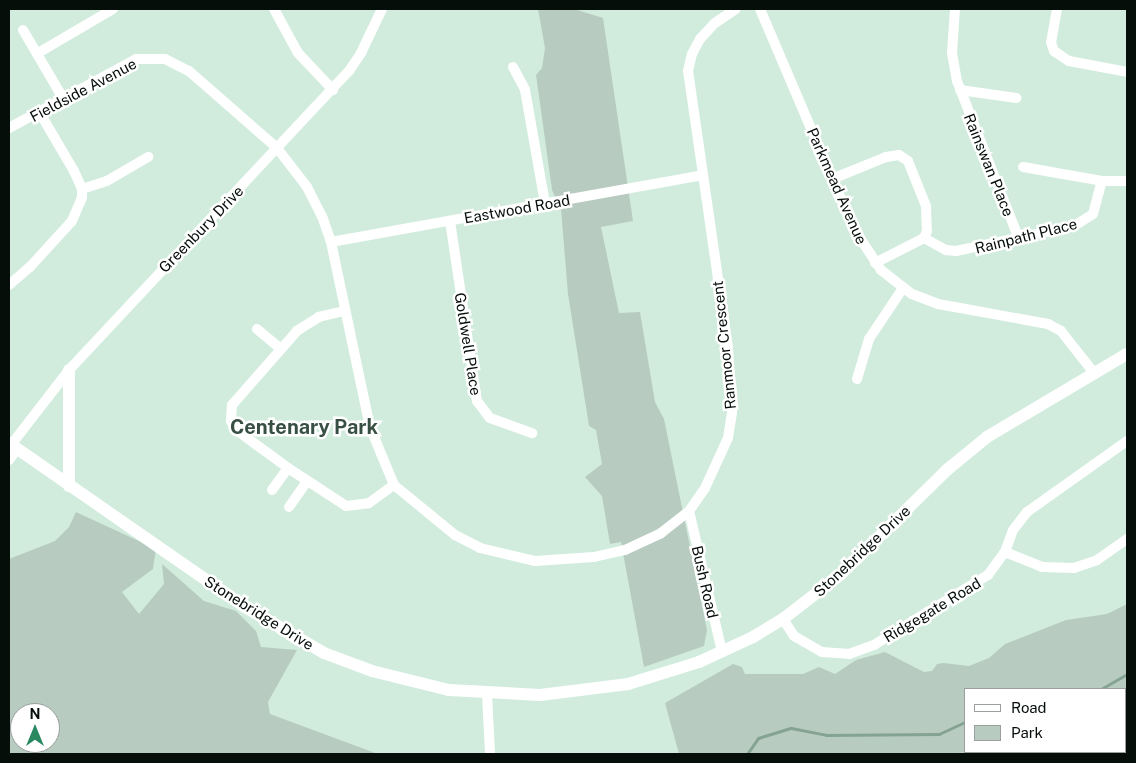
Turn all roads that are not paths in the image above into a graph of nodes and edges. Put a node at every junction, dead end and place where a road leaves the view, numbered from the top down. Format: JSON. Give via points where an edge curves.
{"nodes":[{"id":1,"x":112,"y":9,"type":"edge"},
{"id":2,"x":274,"y":9,"type":"edge"},
{"id":3,"x":382,"y":9,"type":"edge"},
{"id":4,"x":736,"y":9,"type":"edge"},
{"id":5,"x":760,"y":9,"type":"edge"},
{"id":6,"x":955,"y":9,"type":"edge"},
{"id":7,"x":1057,"y":9,"type":"edge"},
{"id":8,"x":23,"y":30,"type":"dead end"},
{"id":9,"x":38,"y":53,"type":"junction"},
{"id":10,"x":513,"y":67,"type":"dead end"},
{"id":11,"x":1127,"y":72,"type":"edge"},
{"id":12,"x":332,"y":90,"type":"junction"},
{"id":13,"x":960,"y":90,"type":"junction"},
{"id":14,"x":1016,"y":98,"type":"dead end"},
{"id":15,"x":64,"y":100,"type":"junction"},
{"id":16,"x":40,"y":113,"type":"junction"},
{"id":17,"x":9,"y":128,"type":"edge"},
{"id":18,"x":277,"y":148,"type":"junction"},
{"id":19,"x":148,"y":157,"type":"dead end"},
{"id":20,"x":1023,"y":167,"type":"dead end"},
{"id":21,"x":703,"y":175,"type":"junction"},
{"id":22,"x":832,"y":179,"type":"junction"},
{"id":23,"x":1102,"y":181,"type":"junction"},
{"id":24,"x":1127,"y":181,"type":"edge"},
{"id":25,"x":82,"y":188,"type":"junction"},
{"id":26,"x":544,"y":204,"type":"junction"},
{"id":27,"x":450,"y":221,"type":"junction"},
{"id":28,"x":924,"y":238,"type":"junction"},
{"id":29,"x":1019,"y":240,"type":"junction"},
{"id":30,"x":331,"y":242,"type":"junction"},
{"id":31,"x":874,"y":263,"type":"junction"},
{"id":32,"x":9,"y":285,"type":"edge"},
{"id":33,"x":903,"y":288,"type":"junction"},
{"id":34,"x":344,"y":310,"type":"junction"},
{"id":35,"x":257,"y":328,"type":"dead end"},
{"id":36,"x":281,"y":349,"type":"junction"},
{"id":37,"x":1127,"y":354,"type":"edge"},
{"id":38,"x":69,"y":370,"type":"junction"},
{"id":39,"x":1094,"y":373,"type":"junction"},
{"id":40,"x":857,"y":379,"type":"dead end"},
{"id":41,"x":532,"y":433,"type":"dead end"},
{"id":42,"x":1127,"y":441,"type":"edge"},
{"id":43,"x":12,"y":446,"type":"edge"},
{"id":44,"x":9,"y":460,"type":"edge"},
{"id":45,"x":288,"y":468,"type":"junction"},
{"id":46,"x":307,"y":481,"type":"junction"},
{"id":47,"x":394,"y":485,"type":"junction"},
{"id":48,"x":69,"y":486,"type":"junction"},
{"id":49,"x":272,"y":490,"type":"dead end"},
{"id":50,"x":289,"y":507,"type":"dead end"},
{"id":51,"x":689,"y":511,"type":"junction"},
{"id":52,"x":1127,"y":540,"type":"edge"},
{"id":53,"x":1005,"y":552,"type":"junction"},
{"id":54,"x":783,"y":619,"type":"junction"},
{"id":55,"x":722,"y":652,"type":"junction"},
{"id":56,"x":487,"y":694,"type":"junction"},
{"id":57,"x":490,"y":754,"type":"edge"}],
"edges":[{"from":1,"to":9,"type":"street"},
{"from":2,"to":12,"type":"street","via":[[298,53]]},
{"from":3,"to":12,"type":"street","name":"Greenbury Drive","via":[[361,53]]},
{"from":4,"to":21,"type":"street","name":"Ranmoor Crescent","via":[[715,23],[700,39],[688,71]]},
{"from":5,"to":22,"type":"street","name":"Parkmead Avenue"},
{"from":6,"to":13,"type":"street","name":"Rainswan Place","via":[[952,53]]},
{"from":7,"to":11,"type":"street","via":[[1051,42],[1054,51],[1069,61]]},
{"from":8,"to":9,"type":"street"},
{"from":9,"to":15,"type":"street"},
{"from":10,"to":26,"type":"street","via":[[525,90]]},
{"from":12,"to":18,"type":"street","name":"Greenbury Drive"},
{"from":13,"to":14,"type":"street","name":"Rainswan Place"},
{"from":13,"to":29,"type":"street","name":"Rainswan Place"},
{"from":15,"to":16,"type":"street","name":"Fieldside Avenue"},
{"from":15,"to":18,"type":"street","name":"Fieldside Avenue","via":[[136,59],[165,59],[189,71]]},
{"from":16,"to":17,"type":"street","name":"Fieldside Avenue"},
{"from":16,"to":25,"type":"street"},
{"from":18,"to":30,"type":"street","name":"Ranmoor Crescent","via":[[307,187]]},
{"from":18,"to":38,"type":"street","name":"Greenbury Drive"},
{"from":19,"to":25,"type":"street","via":[[107,181]]},
{"from":20,"to":23,"type":"street"},
{"from":21,"to":26,"type":"street","name":"Eastwood Road"},
{"from":21,"to":51,"type":"street","name":"Ranmoor Crescent","via":[[728,348],[732,413],[728,438],[717,464]]},
{"from":22,"to":28,"type":"street","via":[[886,157],[902,156],[908,161],[926,206],[928,227]]},
{"from":22,"to":31,"type":"street","name":"Parkmead Avenue","via":[[859,240]]},
{"from":23,"to":24,"type":"street"},
{"from":23,"to":29,"type":"street","name":"Rainpath Place","via":[[1096,207],[1084,222]]},
{"from":25,"to":32,"type":"street","via":[[72,222]]},
{"from":26,"to":27,"type":"street","name":"Eastwood Road"},
{"from":27,"to":30,"type":"street","name":"Eastwood Road"},
{"from":27,"to":41,"type":"street","name":"Goldwell Place","via":[[477,401],[490,418]]},
{"from":28,"to":29,"type":"street","name":"Rainpath Place","via":[[956,251]]},
{"from":28,"to":31,"type":"street"},
{"from":30,"to":34,"type":"street","name":"Ranmoor Crescent"},
{"from":31,"to":33,"type":"street","name":"Parkmead Avenue"},
{"from":33,"to":39,"type":"street","name":"Parkmead Avenue","via":[[938,304],[1048,324],[1061,332]]},
{"from":33,"to":40,"type":"street","via":[[869,339]]},
{"from":34,"to":36,"type":"street","via":[[308,322]]},
{"from":34,"to":47,"type":"street","name":"Ranmoor Crescent","via":[[370,428]]},
{"from":35,"to":36,"type":"street"},
{"from":36,"to":45,"type":"street","via":[[232,405],[230,413],[236,429]]},
{"from":37,"to":39,"type":"street","name":"Stonebridge Drive"},
{"from":38,"to":43,"type":"street","name":"Greenbury Drive"},
{"from":38,"to":48,"type":"street"},
{"from":39,"to":54,"type":"street","name":"Stonebridge Drive","via":[[1008,423],[966,454],[841,574]]},
{"from":42,"to":53,"type":"street","name":"Ridgegate Road","via":[[1027,512],[1013,530]]},
{"from":43,"to":44,"type":"street","name":"Greenbury Drive"},
{"from":43,"to":48,"type":"street","name":"Stonebridge Drive"},
{"from":45,"to":46,"type":"street"},
{"from":45,"to":49,"type":"street"},
{"from":46,"to":47,"type":"street","via":[[346,506],[369,503]]},
{"from":46,"to":50,"type":"street"},
{"from":47,"to":51,"type":"street","name":"Ranmoor Crescent","via":[[455,534],[480,548],[534,561],[568,560],[625,550],[661,533]]},
{"from":48,"to":56,"type":"street","name":"Stonebridge Drive","via":[[245,607],[324,653],[414,683]]},
{"from":51,"to":55,"type":"street","name":"Bush Road"},
{"from":52,"to":53,"type":"street","via":[[1097,560],[1074,568],[1042,567]]},
{"from":53,"to":54,"type":"street","name":"Ridgegate Road","via":[[988,575],[976,584],[861,651],[849,654],[822,652],[794,636]]},
{"from":54,"to":55,"type":"street","name":"Stonebridge Drive"},
{"from":55,"to":56,"type":"street","name":"Stonebridge Drive","via":[[628,684],[590,691],[540,695]]},
{"from":56,"to":57,"type":"street"}]}
